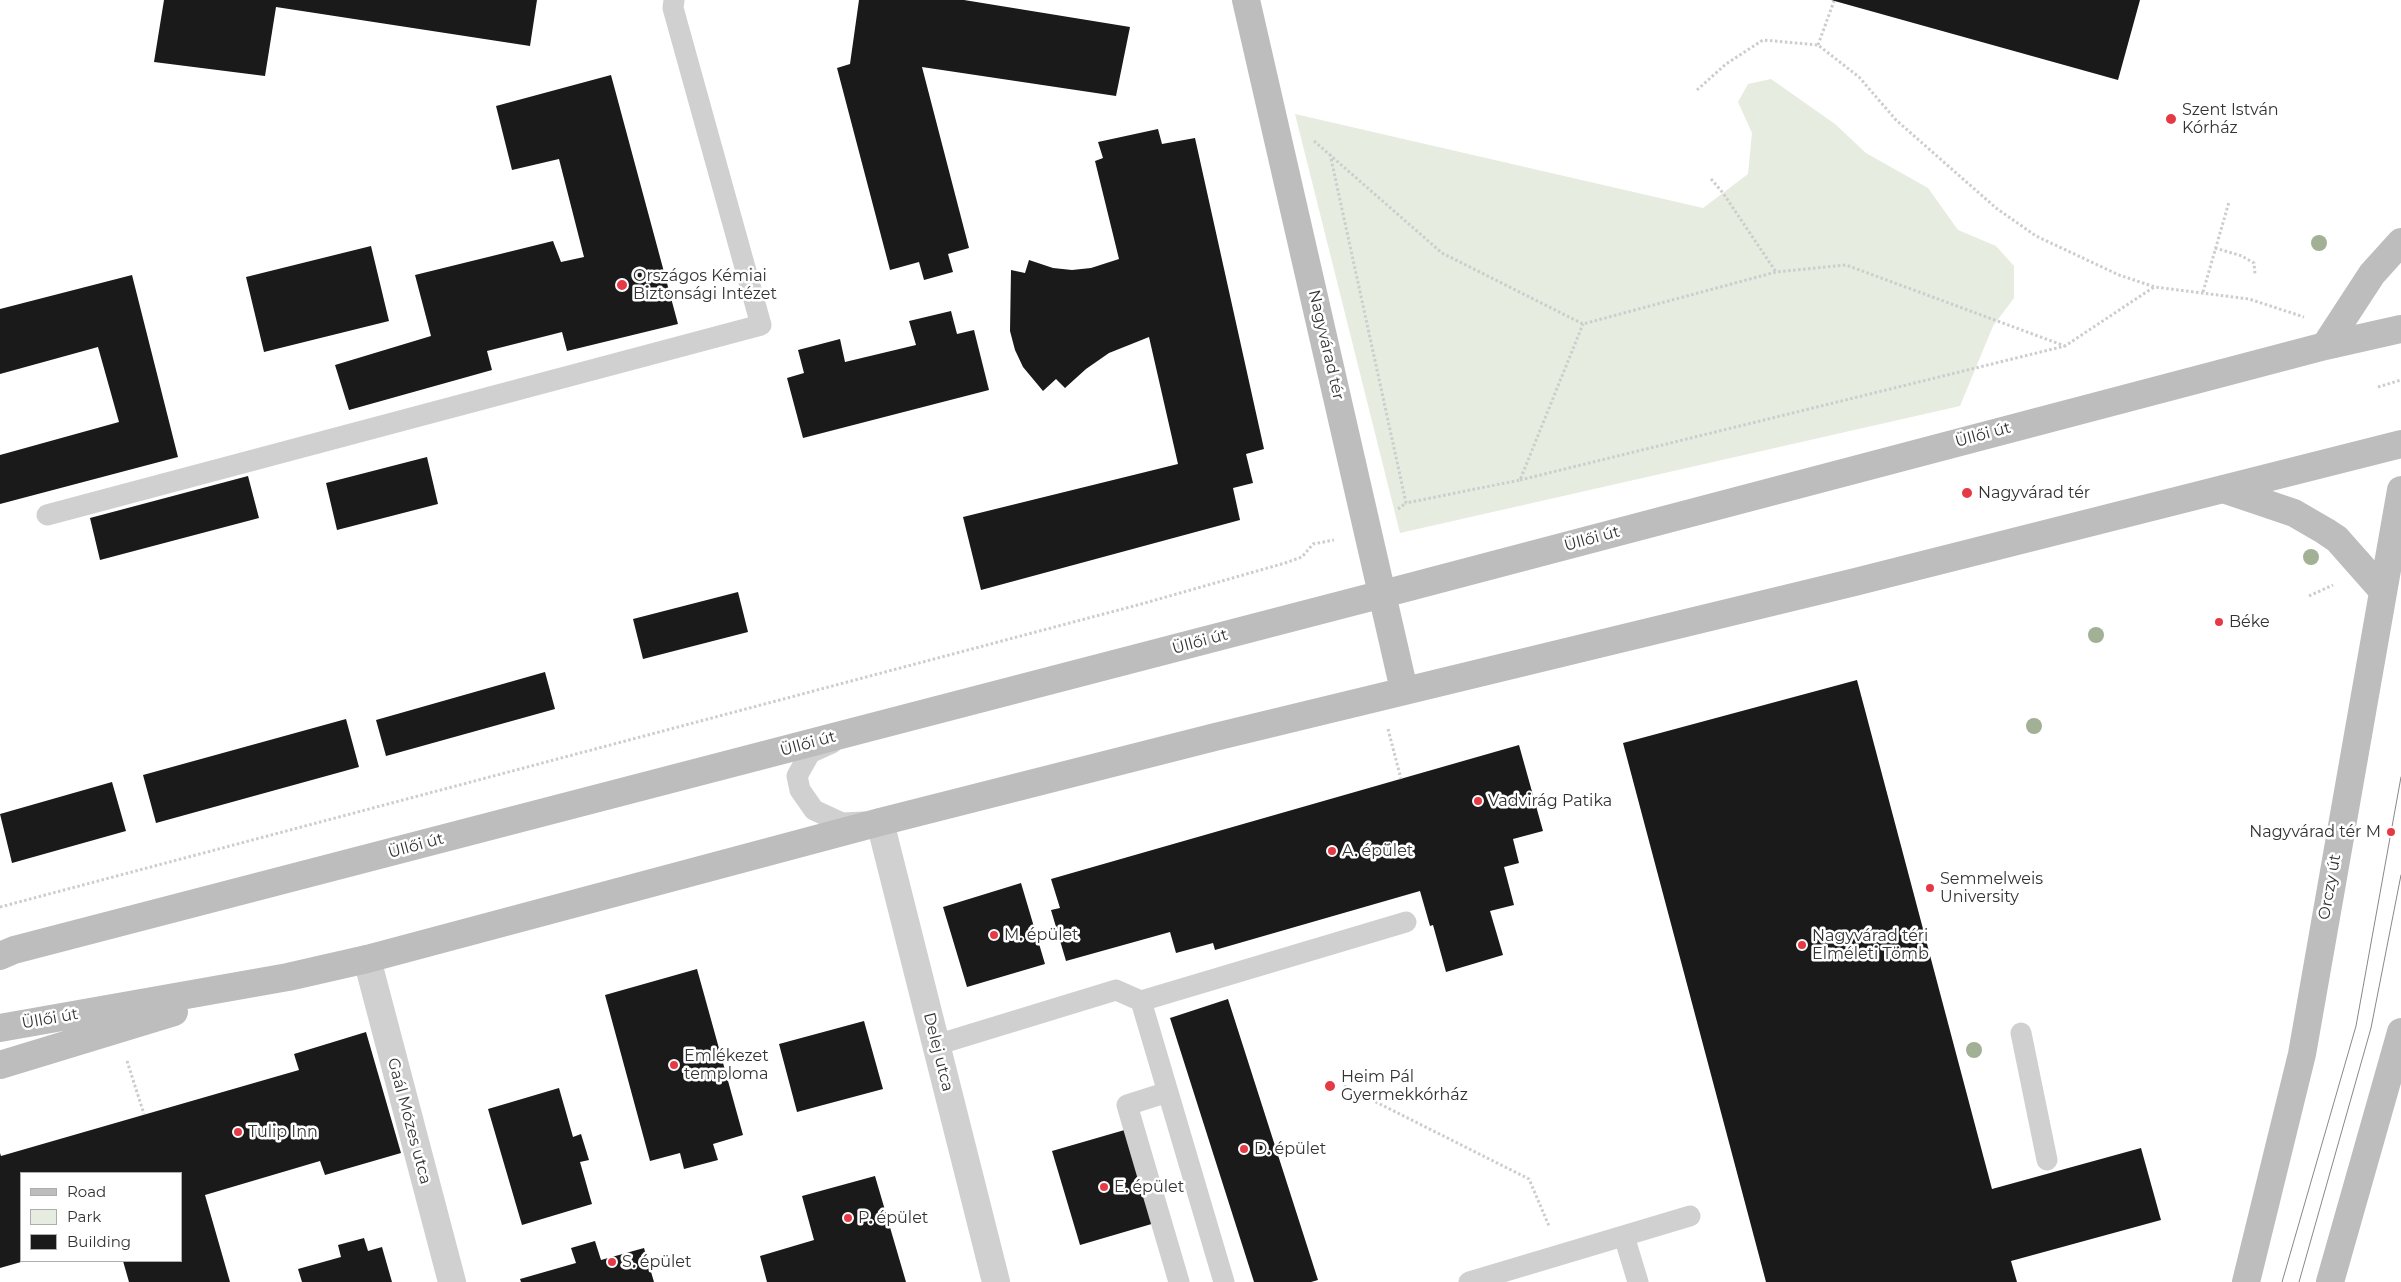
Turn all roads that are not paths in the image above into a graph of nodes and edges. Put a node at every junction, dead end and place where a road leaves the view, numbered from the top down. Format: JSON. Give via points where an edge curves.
{"nodes":[{"id":1,"x":674,"y":0,"type":"edge"},
{"id":2,"x":1246,"y":0,"type":"edge"},
{"id":3,"x":2401,"y":242,"type":"edge"},
{"id":4,"x":2401,"y":330,"type":"edge"},
{"id":5,"x":2326,"y":346,"type":"junction"},
{"id":6,"x":2401,"y":444,"type":"edge"},
{"id":7,"x":2223,"y":489,"type":"junction"},
{"id":8,"x":2401,"y":490,"type":"edge"},
{"id":9,"x":47,"y":515,"type":"dead end"},
{"id":10,"x":2383,"y":591,"type":"junction"},
{"id":11,"x":1383,"y":594,"type":"junction"},
{"id":12,"x":1404,"y":690,"type":"junction"},
{"id":13,"x":852,"y":732,"type":"junction"},
{"id":14,"x":880,"y":822,"type":"junction"},
{"id":15,"x":1406,"y":922,"type":"dead end"},
{"id":16,"x":5,"y":953,"type":"edge"},
{"id":17,"x":367,"y":959,"type":"junction"},
{"id":18,"x":288,"y":977,"type":"junction"},
{"id":19,"x":1140,"y":1001,"type":"junction"},
{"id":20,"x":0,"y":1028,"type":"edge"},
{"id":21,"x":2401,"y":1032,"type":"edge"},
{"id":22,"x":2021,"y":1033,"type":"dead end"},
{"id":23,"x":936,"y":1045,"type":"junction"},
{"id":24,"x":0,"y":1065,"type":"edge"},
{"id":25,"x":1168,"y":1092,"type":"junction"},
{"id":26,"x":2047,"y":1160,"type":"dead end"},
{"id":27,"x":1690,"y":1216,"type":"dead end"},
{"id":28,"x":1624,"y":1236,"type":"junction"},
{"id":29,"x":452,"y":1282,"type":"edge"},
{"id":30,"x":996,"y":1282,"type":"edge"},
{"id":31,"x":1179,"y":1282,"type":"edge"},
{"id":32,"x":1224,"y":1282,"type":"edge"},
{"id":33,"x":1469,"y":1282,"type":"edge"},
{"id":34,"x":1638,"y":1282,"type":"edge"},
{"id":35,"x":2246,"y":1282,"type":"edge"},
{"id":36,"x":2330,"y":1282,"type":"edge"}],
"edges":[{"from":1,"to":9,"type":"lane","via":[[673,8],[761,325]]},
{"from":2,"to":11,"type":"main road","name":"Nagyvárad tér"},
{"from":3,"to":5,"type":"main road","via":[[2372,274]]},
{"from":4,"to":5,"type":"main road","name":"Üllői út"},
{"from":5,"to":11,"type":"main road","name":"Üllői út"},
{"from":6,"to":7,"type":"main road","name":"Üllői út"},
{"from":7,"to":10,"type":"main road","via":[[2294,513],[2325,531],[2337,539]]},
{"from":7,"to":12,"type":"main road","name":"Üllői út","via":[[1855,582]]},
{"from":8,"to":10,"type":"main road","name":"Orczy út"},
{"from":10,"to":35,"type":"main road","name":"Orczy út","via":[[2302,1054]]},
{"from":11,"to":12,"type":"main road","name":"Nagyvárad tér"},
{"from":11,"to":13,"type":"main road","name":"Üllői út"},
{"from":12,"to":14,"type":"main road","name":"Üllői út"},
{"from":13,"to":14,"type":"lane","via":[[810,753],[797,776],[800,790],[814,810],[842,823]]},
{"from":13,"to":16,"type":"main road","name":"Üllői út"},
{"from":14,"to":17,"type":"main road","name":"Üllői út"},
{"from":14,"to":23,"type":"street","name":"Delej utca"},
{"from":15,"to":19,"type":"lane"},
{"from":17,"to":18,"type":"main road","name":"Üllői út"},
{"from":17,"to":29,"type":"street","name":"Gaál Mózes utca"},
{"from":18,"to":20,"type":"main road","name":"Üllői út"},
{"from":18,"to":24,"type":"main road"},
{"from":19,"to":23,"type":"lane","via":[[1116,990]]},
{"from":19,"to":25,"type":"lane"},
{"from":21,"to":36,"type":"main road"},
{"from":22,"to":26,"type":"lane"},
{"from":23,"to":30,"type":"street","name":"Delej utca"},
{"from":25,"to":31,"type":"lane","via":[[1127,1104]]},
{"from":25,"to":32,"type":"lane"},
{"from":27,"to":28,"type":"lane"},
{"from":28,"to":33,"type":"lane"},
{"from":28,"to":34,"type":"lane"}]}
